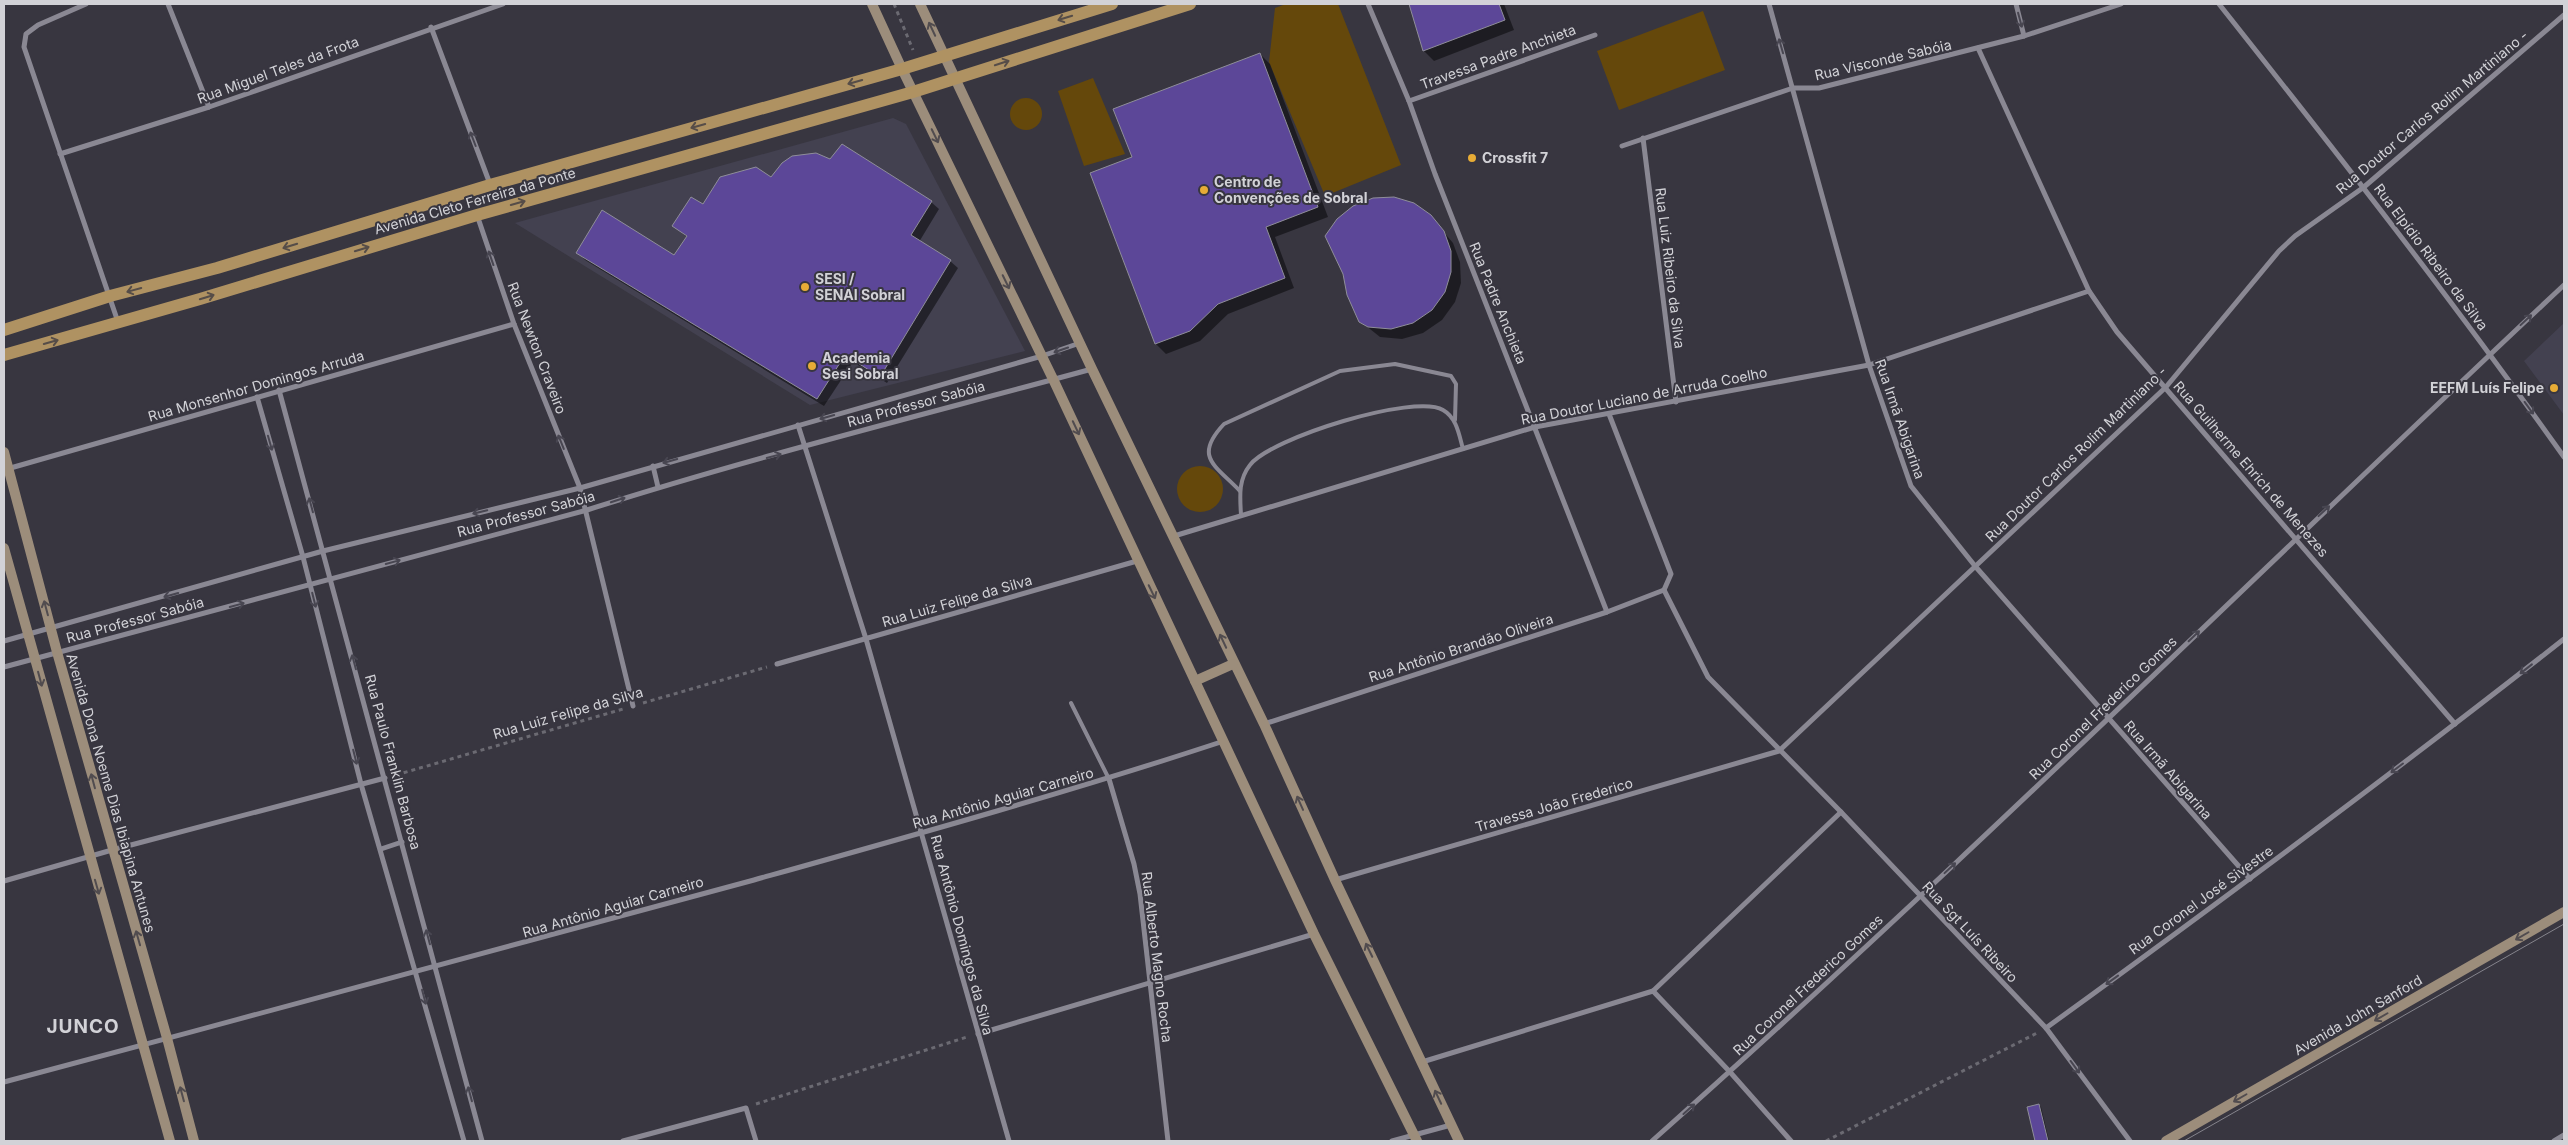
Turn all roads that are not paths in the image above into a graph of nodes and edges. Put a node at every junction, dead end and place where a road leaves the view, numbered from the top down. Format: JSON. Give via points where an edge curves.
{"nodes":[{"id":1,"x":86,"y":4,"type":"edge"},
{"id":2,"x":168,"y":4,"type":"edge"},
{"id":3,"x":503,"y":4,"type":"edge"},
{"id":4,"x":872,"y":4,"type":"edge"},
{"id":5,"x":920,"y":4,"type":"edge"},
{"id":6,"x":1112,"y":4,"type":"edge"},
{"id":7,"x":1190,"y":4,"type":"edge"},
{"id":8,"x":1368,"y":4,"type":"edge"},
{"id":9,"x":1768,"y":4,"type":"edge"},
{"id":10,"x":2016,"y":4,"type":"edge"},
{"id":11,"x":2120,"y":4,"type":"edge"},
{"id":12,"x":2219,"y":4,"type":"edge"},
{"id":13,"x":2564,"y":15,"type":"edge"},
{"id":14,"x":431,"y":27,"type":"junction"},
{"id":15,"x":1595,"y":34,"type":"dead end"},
{"id":16,"x":2024,"y":36,"type":"junction"},
{"id":17,"x":1978,"y":48,"type":"junction"},
{"id":18,"x":944,"y":55,"type":"junction"},
{"id":19,"x":902,"y":69,"type":"junction"},
{"id":20,"x":955,"y":78,"type":"junction"},
{"id":21,"x":1793,"y":88,"type":"junction"},
{"id":22,"x":913,"y":92,"type":"junction"},
{"id":23,"x":1409,"y":101,"type":"junction"},
{"id":24,"x":209,"y":107,"type":"junction"},
{"id":25,"x":1643,"y":138,"type":"junction"},
{"id":26,"x":1622,"y":146,"type":"dead end"},
{"id":27,"x":60,"y":154,"type":"junction"},
{"id":28,"x":490,"y":185,"type":"junction"},
{"id":29,"x":2364,"y":187,"type":"junction"},
{"id":30,"x":477,"y":215,"type":"junction"},
{"id":31,"x":2564,"y":285,"type":"edge"},
{"id":32,"x":2089,"y":291,"type":"junction"},
{"id":33,"x":110,"y":296,"type":"junction"},
{"id":34,"x":118,"y":322,"type":"junction"},
{"id":35,"x":514,"y":324,"type":"junction"},
{"id":36,"x":4,"y":330,"type":"edge"},
{"id":37,"x":1080,"y":343,"type":"junction"},
{"id":38,"x":2491,"y":354,"type":"junction"},
{"id":39,"x":4,"y":355,"type":"edge"},
{"id":40,"x":1042,"y":356,"type":"junction"},
{"id":41,"x":1869,"y":365,"type":"junction"},
{"id":42,"x":1092,"y":369,"type":"junction"},
{"id":43,"x":1053,"y":379,"type":"junction"},
{"id":44,"x":2166,"y":387,"type":"junction"},
{"id":45,"x":279,"y":390,"type":"junction"},
{"id":46,"x":257,"y":396,"type":"junction"},
{"id":47,"x":1676,"y":402,"type":"junction"},
{"id":48,"x":1609,"y":414,"type":"junction"},
{"id":49,"x":1455,"y":420,"type":"junction"},
{"id":50,"x":798,"y":425,"type":"junction"},
{"id":51,"x":1535,"y":427,"type":"junction"},
{"id":52,"x":804,"y":448,"type":"junction"},
{"id":53,"x":1464,"y":449,"type":"junction"},
{"id":54,"x":4,"y":452,"type":"edge"},
{"id":55,"x":2564,"y":457,"type":"edge"},
{"id":56,"x":653,"y":466,"type":"junction"},
{"id":57,"x":7,"y":469,"type":"edge"},
{"id":58,"x":658,"y":487,"type":"junction"},
{"id":59,"x":580,"y":488,"type":"junction"},
{"id":60,"x":1240,"y":491,"type":"junction"},
{"id":61,"x":587,"y":510,"type":"junction"},
{"id":62,"x":1241,"y":516,"type":"junction"},
{"id":63,"x":1174,"y":536,"type":"junction"},
{"id":64,"x":2296,"y":538,"type":"junction"},
{"id":65,"x":4,"y":548,"type":"edge"},
{"id":66,"x":323,"y":551,"type":"junction"},
{"id":67,"x":303,"y":557,"type":"junction"},
{"id":68,"x":1137,"y":561,"type":"junction"},
{"id":69,"x":1975,"y":566,"type":"junction"},
{"id":70,"x":331,"y":578,"type":"junction"},
{"id":71,"x":310,"y":585,"type":"junction"},
{"id":72,"x":1664,"y":590,"type":"junction"},
{"id":73,"x":1606,"y":612,"type":"junction"},
{"id":74,"x":52,"y":628,"type":"junction"},
{"id":75,"x":28,"y":635,"type":"junction"},
{"id":76,"x":2564,"y":638,"type":"edge"},
{"id":77,"x":866,"y":639,"type":"junction"},
{"id":78,"x":4,"y":641,"type":"edge"},
{"id":79,"x":57,"y":652,"type":"junction"},
{"id":80,"x":34,"y":658,"type":"junction"},
{"id":81,"x":777,"y":664,"type":"road end"},
{"id":82,"x":1233,"y":664,"type":"junction"},
{"id":83,"x":4,"y":667,"type":"edge"},
{"id":84,"x":1195,"y":681,"type":"junction"},
{"id":85,"x":1071,"y":703,"type":"dead end"},
{"id":86,"x":633,"y":706,"type":"road end"},
{"id":87,"x":2109,"y":719,"type":"junction"},
{"id":88,"x":1264,"y":724,"type":"junction"},
{"id":89,"x":2455,"y":724,"type":"junction"},
{"id":90,"x":1224,"y":742,"type":"junction"},
{"id":91,"x":1779,"y":751,"type":"junction"},
{"id":92,"x":386,"y":778,"type":"junction"},
{"id":93,"x":1108,"y":779,"type":"junction"},
{"id":94,"x":361,"y":784,"type":"junction"},
{"id":95,"x":1841,"y":812,"type":"junction"},
{"id":96,"x":922,"y":833,"type":"junction"},
{"id":97,"x":402,"y":842,"type":"junction"},
{"id":98,"x":381,"y":849,"type":"junction"},
{"id":99,"x":112,"y":850,"type":"junction"},
{"id":100,"x":89,"y":858,"type":"junction"},
{"id":101,"x":2250,"y":879,"type":"junction"},
{"id":102,"x":1335,"y":880,"type":"junction"},
{"id":103,"x":4,"y":882,"type":"edge"},
{"id":104,"x":1921,"y":895,"type":"junction"},
{"id":105,"x":2564,"y":912,"type":"edge"},
{"id":106,"x":1314,"y":934,"type":"junction"},
{"id":107,"x":436,"y":968,"type":"junction"},
{"id":108,"x":417,"y":973,"type":"junction"},
{"id":109,"x":1151,"y":982,"type":"junction"},
{"id":110,"x":1653,"y":991,"type":"junction"},
{"id":111,"x":2046,"y":1028,"type":"junction"},
{"id":112,"x":978,"y":1034,"type":"junction"},
{"id":113,"x":167,"y":1038,"type":"junction"},
{"id":114,"x":142,"y":1045,"type":"junction"},
{"id":115,"x":1422,"y":1062,"type":"junction"},
{"id":116,"x":1730,"y":1072,"type":"junction"},
{"id":117,"x":4,"y":1082,"type":"edge"},
{"id":118,"x":1451,"y":1125,"type":"junction"},
{"id":119,"x":2564,"y":1135,"type":"edge"},
{"id":120,"x":1415,"y":1138,"type":"edge"},
{"id":121,"x":170,"y":1141,"type":"edge"},
{"id":122,"x":194,"y":1141,"type":"edge"},
{"id":123,"x":464,"y":1141,"type":"edge"},
{"id":124,"x":482,"y":1141,"type":"edge"},
{"id":125,"x":623,"y":1141,"type":"edge"},
{"id":126,"x":756,"y":1141,"type":"edge"},
{"id":127,"x":1009,"y":1141,"type":"edge"},
{"id":128,"x":1168,"y":1141,"type":"edge"},
{"id":129,"x":1392,"y":1141,"type":"edge"},
{"id":130,"x":1459,"y":1141,"type":"edge"},
{"id":131,"x":1652,"y":1141,"type":"edge"},
{"id":132,"x":1791,"y":1141,"type":"edge"},
{"id":133,"x":2130,"y":1141,"type":"edge"},
{"id":134,"x":2166,"y":1141,"type":"edge"},
{"id":135,"x":2554,"y":1141,"type":"edge"}],
"edges":[{"from":1,"to":27,"type":"street","via":[[38,25],[26,34],[24,47]]},
{"from":2,"to":24,"type":"street"},
{"from":3,"to":14,"type":"street","name":"Rua Miguel Teles da Frota"},
{"from":4,"to":19,"type":"main road"},
{"from":18,"to":5,"type":"main road","one_way":true},
{"from":6,"to":18,"type":"main road","name":"Avenida Cleto Ferreira da Ponte","one_way":true},
{"from":20,"to":7,"type":"main road","name":"Avenida Cleto Ferreira da Ponte","one_way":true},
{"from":8,"to":23,"type":"street","name":"Rua Padre Anchieta"},
{"from":21,"to":9,"type":"street","name":"Rua Irmã Abigarina","one_way":true},
{"from":10,"to":16,"type":"street","one_way":true},
{"from":11,"to":16,"type":"street","name":"Rua Visconde Sabóia"},
{"from":12,"to":29,"type":"street","name":"Rua Elpídio Ribeiro da Silva"},
{"from":13,"to":29,"type":"street","name":"Rua Doutor Carlos Rolim Martiniano -"},
{"from":14,"to":24,"type":"street","name":"Rua Miguel Teles da Frota"},
{"from":28,"to":14,"type":"street","one_way":true},
{"from":15,"to":23,"type":"street","name":"Travessa Padre Anchieta"},
{"from":16,"to":17,"type":"street","name":"Rua Visconde Sabóia"},
{"from":17,"to":21,"type":"street","name":"Rua Visconde Sabóia","via":[[1819,88]]},
{"from":17,"to":32,"type":"street","name":"Rua Guilherme Ehrich de Menezes"},
{"from":18,"to":19,"type":"main road","name":"Avenida Cleto Ferreira da Ponte"},
{"from":18,"to":20,"type":"main road"},
{"from":19,"to":22,"type":"main road"},
{"from":19,"to":28,"type":"main road","name":"Avenida Cleto Ferreira da Ponte","one_way":true},
{"from":20,"to":22,"type":"main road","name":"Avenida Cleto Ferreira da Ponte"},
{"from":20,"to":37,"type":"main road"},
{"from":21,"to":25,"type":"street","name":"Rua Visconde Sabóia"},
{"from":21,"to":41,"type":"street","name":"Rua Irmã Abigarina"},
{"from":30,"to":22,"type":"main road","name":"Avenida Cleto Ferreira da Ponte","one_way":true},
{"from":22,"to":40,"type":"main road","one_way":true},
{"from":23,"to":51,"type":"street","name":"Rua Padre Anchieta"},
{"from":24,"to":27,"type":"street","name":"Rua Miguel Teles da Frota"},
{"from":25,"to":26,"type":"street","name":"Rua Visconde Sabóia"},
{"from":25,"to":47,"type":"street","name":"Rua Luiz Ribeiro da Silva"},
{"from":27,"to":33,"type":"street"},
{"from":28,"to":33,"type":"main road","name":"Avenida Cleto Ferreira da Ponte","one_way":true,"via":[[217,268]]},
{"from":29,"to":38,"type":"street","name":"Rua Elpídio Ribeiro da Silva"},
{"from":29,"to":44,"type":"street","name":"Rua Doutor Carlos Rolim Martiniano -","via":[[2279,251]]},
{"from":34,"to":30,"type":"main road","name":"Avenida Cleto Ferreira da Ponte","one_way":true},
{"from":35,"to":30,"type":"street","name":"Rua Newton Craveiro","one_way":true},
{"from":38,"to":31,"type":"street","name":"Rua Coronel Frederico Gomes","one_way":true},
{"from":32,"to":41,"type":"street","name":"Rua Doutor Luciano de Arruda Coelho"},
{"from":32,"to":44,"type":"street","name":"Rua Guilherme Ehrich de Menezes","via":[[2117,332]]},
{"from":33,"to":34,"type":"street"},
{"from":33,"to":36,"type":"main road","name":"Avenida Cleto Ferreira da Ponte"},
{"from":39,"to":34,"type":"main road","name":"Avenida Cleto Ferreira da Ponte","one_way":true},
{"from":35,"to":45,"type":"street","name":"Rua Monsenhor Domingos Arruda"},
{"from":59,"to":35,"type":"street","name":"Rua Newton Craveiro","one_way":true},
{"from":37,"to":40,"type":"street","name":"Rua Professor Sabóia","one_way":true},
{"from":37,"to":42,"type":"main road"},
{"from":38,"to":55,"type":"street","name":"Rua Elpídio Ribeiro da Silva","one_way":true},
{"from":64,"to":38,"type":"street","name":"Rua Coronel Frederico Gomes","one_way":true},
{"from":40,"to":43,"type":"main road"},
{"from":40,"to":50,"type":"street","name":"Rua Professor Sabóia","one_way":true},
{"from":41,"to":47,"type":"street","name":"Rua Doutor Luciano de Arruda Coelho"},
{"from":41,"to":69,"type":"street","name":"Rua Irmã Abigarina","via":[[1911,486]]},
{"from":42,"to":43,"type":"street","name":"Rua Professor Sabóia"},
{"from":42,"to":63,"type":"main road"},
{"from":43,"to":52,"type":"street","name":"Rua Professor Sabóia","via":[[928,411]]},
{"from":43,"to":68,"type":"main road","one_way":true},
{"from":44,"to":64,"type":"street","name":"Rua Guilherme Ehrich de Menezes"},
{"from":44,"to":69,"type":"street","name":"Rua Doutor Carlos Rolim Martiniano -"},
{"from":45,"to":46,"type":"street","name":"Rua Monsenhor Domingos Arruda"},
{"from":66,"to":45,"type":"street","name":"Rua Paulo Franklin Barbosa","one_way":true},
{"from":46,"to":57,"type":"street","name":"Rua Monsenhor Domingos Arruda"},
{"from":46,"to":67,"type":"street","one_way":true},
{"from":47,"to":48,"type":"street","name":"Rua Doutor Luciano de Arruda Coelho"},
{"from":48,"to":51,"type":"street","name":"Rua Doutor Luciano de Arruda Coelho"},
{"from":48,"to":72,"type":"street","via":[[1671,574]]},
{"from":49,"to":53,"type":"lane"},
{"from":49,"to":60,"type":"lane","via":[[1443,410],[1430,406],[1362,415],[1292,438],[1252,462],[1243,475]]},
{"from":49,"to":60,"type":"lane","via":[[1456,384],[1451,376],[1442,372],[1395,364],[1340,371],[1224,424],[1211,438],[1207,452],[1210,461]]},
{"from":50,"to":52,"type":"street","name":"Rua Antônio Domingos da Silva"},
{"from":50,"to":56,"type":"street","name":"Rua Professor Sabóia","one_way":true},
{"from":51,"to":53,"type":"street","name":"Rua Doutor Luciano de Arruda Coelho"},
{"from":51,"to":73,"type":"street","name":"Rua Padre Anchieta"},
{"from":58,"to":52,"type":"street","name":"Rua Professor Sabóia","one_way":true},
{"from":52,"to":77,"type":"street","name":"Rua Antônio Domingos da Silva"},
{"from":53,"to":62,"type":"street","name":"Rua Doutor Luciano de Arruda Coelho"},
{"from":54,"to":57,"type":"main road","name":"Avenida Dona Noeme Dias Ibiapina Antunes"},
{"from":56,"to":58,"type":"street"},
{"from":56,"to":59,"type":"street","name":"Rua Professor Sabóia"},
{"from":74,"to":57,"type":"main road","name":"Avenida Dona Noeme Dias Ibiapina Antunes","one_way":true},
{"from":61,"to":58,"type":"street","name":"Rua Professor Sabóia","one_way":true},
{"from":59,"to":61,"type":"street","name":"Rua Newton Craveiro"},
{"from":59,"to":66,"type":"street","name":"Rua Professor Sabóia","one_way":true},
{"from":60,"to":62,"type":"lane"},
{"from":70,"to":61,"type":"street","name":"Rua Professor Sabóia","one_way":true},
{"from":61,"to":86,"type":"street"},
{"from":62,"to":63,"type":"street","name":"Rua Doutor Luciano de Arruda Coelho"},
{"from":82,"to":63,"type":"main road","one_way":true},
{"from":87,"to":64,"type":"street","name":"Rua Coronel Frederico Gomes","one_way":true},
{"from":64,"to":89,"type":"street","name":"Rua Guilherme Ehrich de Menezes"},
{"from":65,"to":75,"type":"main road"},
{"from":66,"to":67,"type":"street","name":"Rua Professor Sabóia"},
{"from":66,"to":70,"type":"street","name":"Rua Paulo Franklin Barbosa"},
{"from":67,"to":71,"type":"street"},
{"from":67,"to":74,"type":"street","name":"Rua Professor Sabóia","one_way":true},
{"from":68,"to":77,"type":"street","name":"Rua Luiz Felipe da Silva"},
{"from":68,"to":84,"type":"main road","one_way":true},
{"from":69,"to":87,"type":"street","name":"Rua Irmã Abigarina"},
{"from":69,"to":91,"type":"street","name":"Rua Doutor Carlos Rolim Martiniano -"},
{"from":70,"to":71,"type":"street","name":"Rua Professor Sabóia"},
{"from":92,"to":70,"type":"street","name":"Rua Paulo Franklin Barbosa","one_way":true},
{"from":79,"to":71,"type":"street","name":"Rua Professor Sabóia","one_way":true},
{"from":71,"to":94,"type":"street","one_way":true},
{"from":72,"to":73,"type":"street","name":"Rua Antônio Brandão Oliveira"},
{"from":72,"to":91,"type":"street","name":"Rua Sgt Luís Ribeiro","via":[[1708,678]]},
{"from":73,"to":88,"type":"street","name":"Rua Antônio Brandão Oliveira"},
{"from":74,"to":75,"type":"street","name":"Rua Professor Sabóia"},
{"from":74,"to":79,"type":"main road","name":"Avenida Dona Noeme Dias Ibiapina Antunes"},
{"from":75,"to":78,"type":"street","name":"Rua Professor Sabóia"},
{"from":75,"to":80,"type":"main road"},
{"from":76,"to":89,"type":"street","name":"Rua Coronel José Sivestre","one_way":true},
{"from":77,"to":81,"type":"street","name":"Rua Luiz Felipe da Silva"},
{"from":77,"to":96,"type":"street","name":"Rua Antônio Domingos da Silva"},
{"from":79,"to":80,"type":"street","name":"Rua Professor Sabóia"},
{"from":99,"to":79,"type":"main road","name":"Avenida Dona Noeme Dias Ibiapina Antunes","one_way":true},
{"from":80,"to":83,"type":"street","name":"Rua Professor Sabóia"},
{"from":80,"to":100,"type":"main road","one_way":true},
{"from":82,"to":84,"type":"main road"},
{"from":82,"to":88,"type":"main road"},
{"from":84,"to":90,"type":"main road"},
{"from":85,"to":93,"type":"lane"},
{"from":87,"to":101,"type":"street","name":"Rua Irmã Abigarina"},
{"from":104,"to":87,"type":"street","name":"Rua Coronel Frederico Gomes","one_way":true},
{"from":102,"to":88,"type":"main road","one_way":true},
{"from":89,"to":101,"type":"street","name":"Rua Coronel José Sivestre","one_way":true},
{"from":90,"to":93,"type":"street","name":"Rua Antônio Aguiar Carneiro"},
{"from":90,"to":106,"type":"main road"},
{"from":91,"to":95,"type":"street","name":"Rua Sgt Luís Ribeiro"},
{"from":91,"to":102,"type":"street","name":"Travessa João Frederico"},
{"from":92,"to":94,"type":"street"},
{"from":92,"to":97,"type":"street","name":"Rua Paulo Franklin Barbosa"},
{"from":93,"to":96,"type":"street","name":"Rua Antônio Aguiar Carneiro"},
{"from":93,"to":109,"type":"street","name":"Rua Alberto Magno Rocha","via":[[1134,864]]},
{"from":94,"to":98,"type":"street"},
{"from":94,"to":99,"type":"street"},
{"from":95,"to":104,"type":"street","name":"Rua Sgt Luís Ribeiro"},
{"from":95,"to":110,"type":"street"},
{"from":96,"to":107,"type":"street","name":"Rua Antônio Aguiar Carneiro"},
{"from":96,"to":112,"type":"street","name":"Rua Antônio Domingos da Silva"},
{"from":97,"to":98,"type":"street"},
{"from":107,"to":97,"type":"street","name":"Rua Paulo Franklin Barbosa","one_way":true},
{"from":98,"to":108,"type":"street"},
{"from":99,"to":100,"type":"street"},
{"from":113,"to":99,"type":"main road","name":"Avenida Dona Noeme Dias Ibiapina Antunes","one_way":true},
{"from":100,"to":103,"type":"street"},
{"from":100,"to":114,"type":"main road","one_way":true},
{"from":101,"to":111,"type":"street","name":"Rua Coronel José Sivestre","one_way":true},
{"from":115,"to":102,"type":"main road","one_way":true},
{"from":104,"to":111,"type":"street","name":"Rua Sgt Luís Ribeiro"},
{"from":104,"to":116,"type":"street","name":"Rua Coronel Frederico Gomes"},
{"from":105,"to":134,"type":"main road","name":"Avenida John Sanford","one_way":true},
{"from":106,"to":109,"type":"street"},
{"from":106,"to":120,"type":"main road"},
{"from":107,"to":108,"type":"street","name":"Rua Antônio Aguiar Carneiro"},
{"from":124,"to":107,"type":"street","name":"Rua Paulo Franklin Barbosa","one_way":true},
{"from":108,"to":113,"type":"street","name":"Rua Antônio Aguiar Carneiro"},
{"from":108,"to":123,"type":"street","one_way":true},
{"from":109,"to":112,"type":"street"},
{"from":109,"to":128,"type":"street","name":"Rua Alberto Magno Rocha"},
{"from":110,"to":115,"type":"street"},
{"from":110,"to":116,"type":"street"},
{"from":111,"to":133,"type":"street","name":"Rua Sgt Luís Ribeiro","one_way":true},
{"from":112,"to":127,"type":"street","name":"Rua Antônio Domingos da Silva"},
{"from":113,"to":114,"type":"street","name":"Rua Antônio Aguiar Carneiro"},
{"from":122,"to":113,"type":"main road","name":"Avenida Dona Noeme Dias Ibiapina Antunes","one_way":true},
{"from":114,"to":117,"type":"street","name":"Rua Antônio Aguiar Carneiro"},
{"from":114,"to":121,"type":"main road"},
{"from":118,"to":115,"type":"main road","one_way":true},
{"from":131,"to":116,"type":"street","name":"Rua Coronel Frederico Gomes","one_way":true},
{"from":116,"to":132,"type":"street"},
{"from":118,"to":120,"type":"street"},
{"from":118,"to":130,"type":"main road"},
{"from":119,"to":135,"type":"street"},
{"from":120,"to":129,"type":"street"},
{"from":125,"to":126,"type":"street","via":[[746,1108]]}]}
